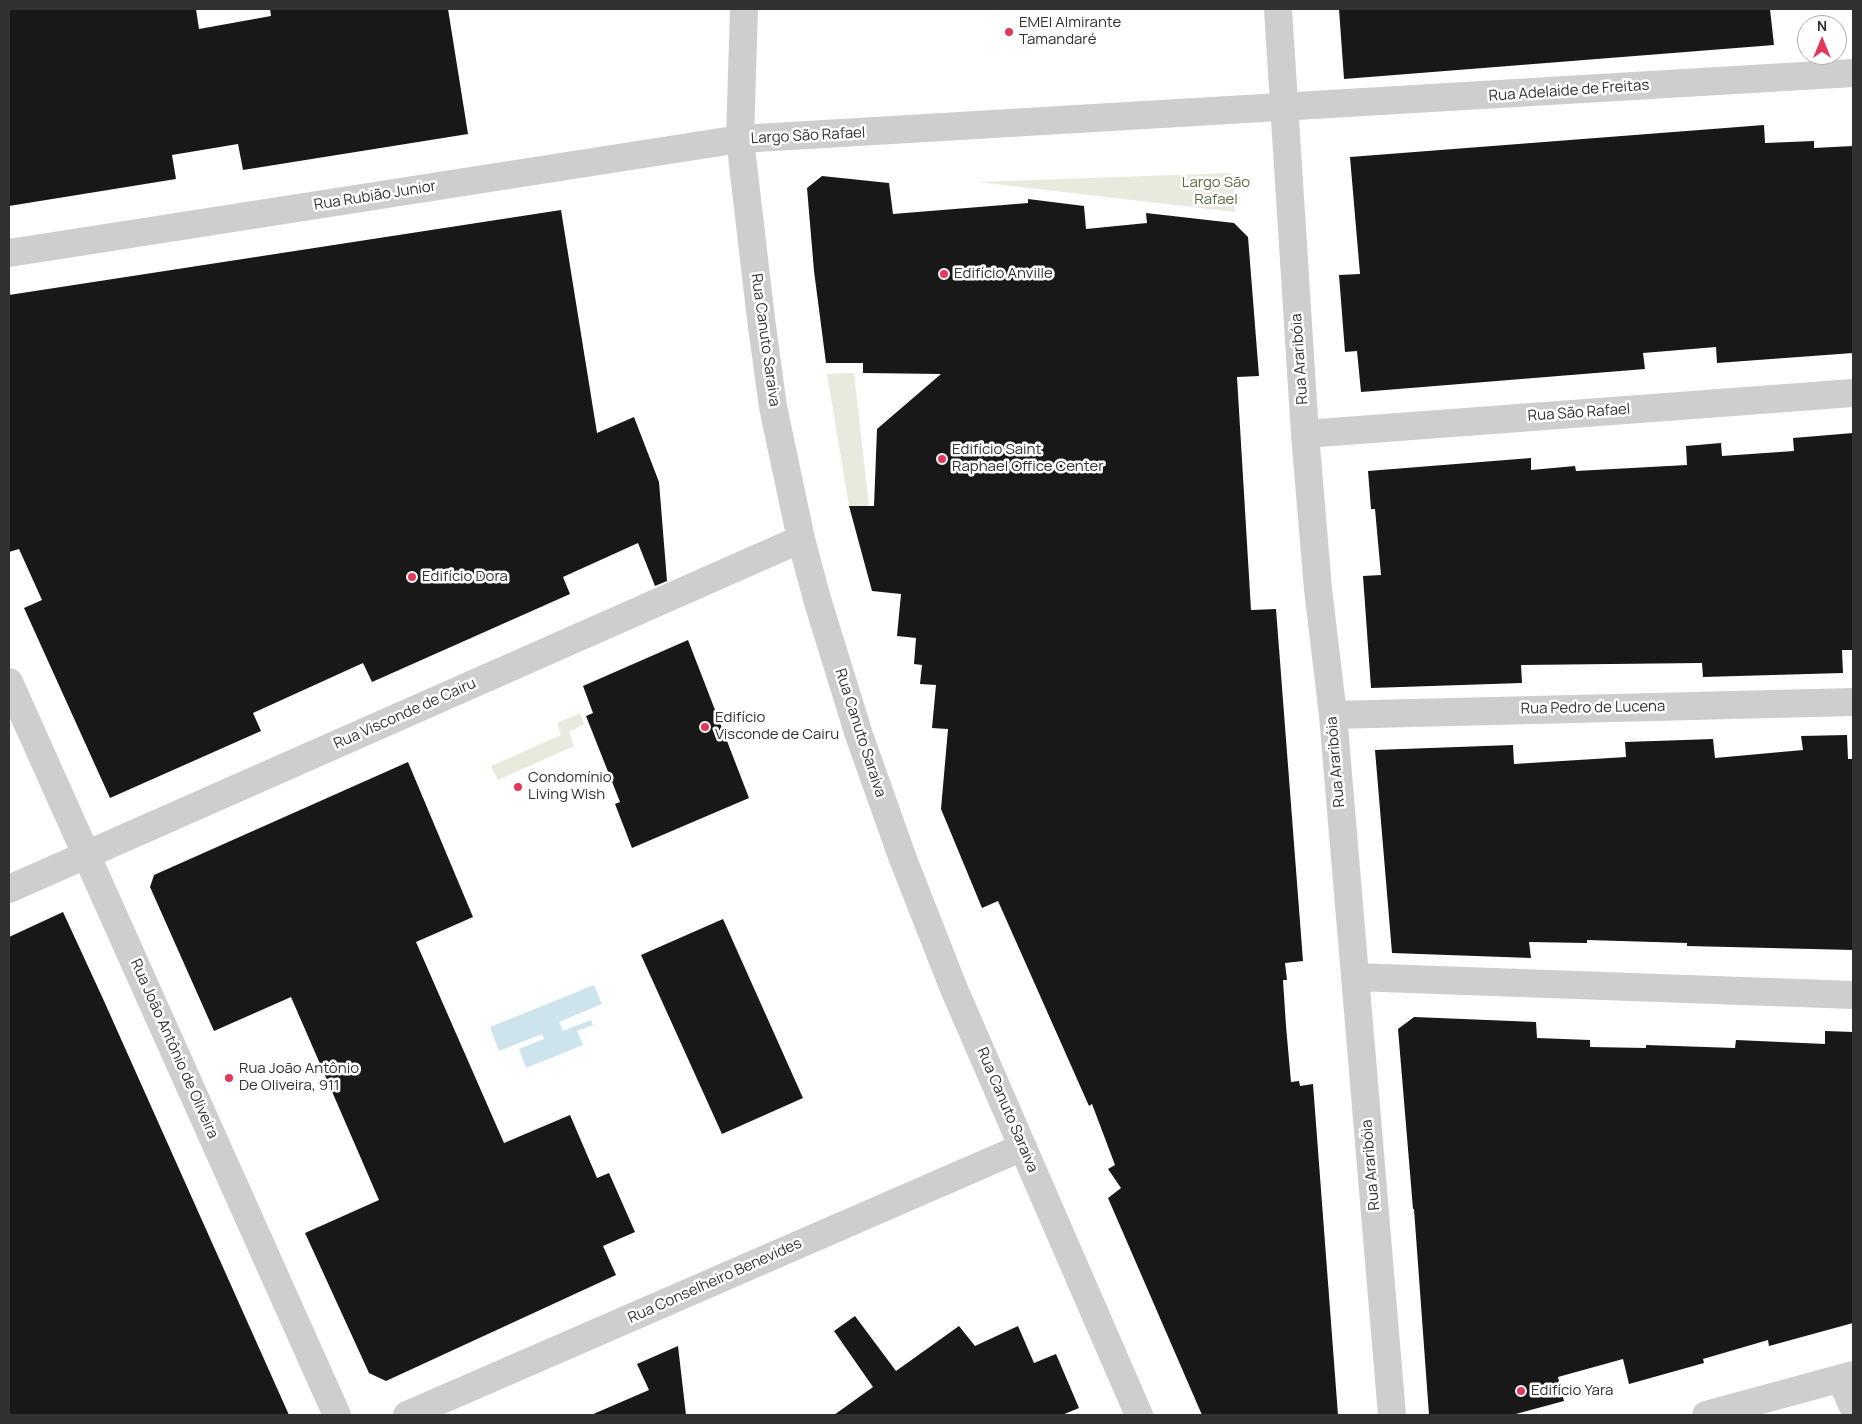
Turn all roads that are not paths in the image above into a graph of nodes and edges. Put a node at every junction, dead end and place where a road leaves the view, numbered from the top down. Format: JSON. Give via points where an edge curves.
{"nodes":[{"id":1,"x":744,"y":9,"type":"edge"},
{"id":2,"x":1278,"y":9,"type":"edge"},
{"id":3,"x":1853,"y":73,"type":"edge"},
{"id":4,"x":1284,"y":108,"type":"junction"},
{"id":5,"x":740,"y":139,"type":"junction"},
{"id":6,"x":9,"y":253,"type":"edge"},
{"id":7,"x":1853,"y":393,"type":"edge"},
{"id":8,"x":1305,"y":434,"type":"junction"},
{"id":9,"x":801,"y":539,"type":"junction"},
{"id":10,"x":9,"y":682,"type":"edge"},
{"id":11,"x":1853,"y":702,"type":"edge"},
{"id":12,"x":1332,"y":715,"type":"junction"},
{"id":13,"x":87,"y":854,"type":"junction"},
{"id":14,"x":9,"y":888,"type":"edge"},
{"id":15,"x":1355,"y":977,"type":"junction"},
{"id":16,"x":1853,"y":995,"type":"edge"},
{"id":17,"x":1023,"y":1147,"type":"junction"},
{"id":18,"x":1847,"y":1377,"type":"edge"},
{"id":19,"x":1853,"y":1407,"type":"edge"},
{"id":20,"x":337,"y":1415,"type":"edge"},
{"id":21,"x":407,"y":1415,"type":"edge"},
{"id":22,"x":1139,"y":1415,"type":"edge"},
{"id":23,"x":1392,"y":1415,"type":"edge"},
{"id":24,"x":1706,"y":1415,"type":"edge"}],
"edges":[{"from":1,"to":5,"type":"street","name":"Rua Canuto Saraiva"},
{"from":2,"to":4,"type":"street"},
{"from":3,"to":4,"type":"street","name":"Rua Adelaide de Freitas"},
{"from":4,"to":5,"type":"street","name":"Largo São Rafael"},
{"from":4,"to":8,"type":"street","name":"Rua Araribóia"},
{"from":5,"to":6,"type":"street","name":"Rua Rubião Junior"},
{"from":5,"to":9,"type":"street","name":"Rua Canuto Saraiva","via":[[773,407]]},
{"from":7,"to":8,"type":"street","name":"Rua São Rafael"},
{"from":8,"to":12,"type":"street","name":"Rua Araribóia"},
{"from":9,"to":13,"type":"street","name":"Rua Visconde de Cairu"},
{"from":9,"to":17,"type":"street","name":"Rua Canuto Saraiva","via":[[816,599],[859,735],[903,858],[954,989]]},
{"from":10,"to":13,"type":"street","name":"Rua João Antônio de Oliveira"},
{"from":11,"to":12,"type":"street","name":"Rua Pedro de Lucena"},
{"from":12,"to":15,"type":"street","name":"Rua Araribóia"},
{"from":13,"to":14,"type":"street","name":"Rua Visconde de Cairu"},
{"from":13,"to":20,"type":"street","name":"Rua João Antônio de Oliveira"},
{"from":15,"to":16,"type":"street"},
{"from":15,"to":23,"type":"street","name":"Rua Araribóia"},
{"from":17,"to":21,"type":"street","name":"Rua Conselheiro Benevides"},
{"from":17,"to":22,"type":"street","name":"Rua Canuto Saraiva"},
{"from":18,"to":19,"type":"street"},
{"from":18,"to":24,"type":"street"}]}
